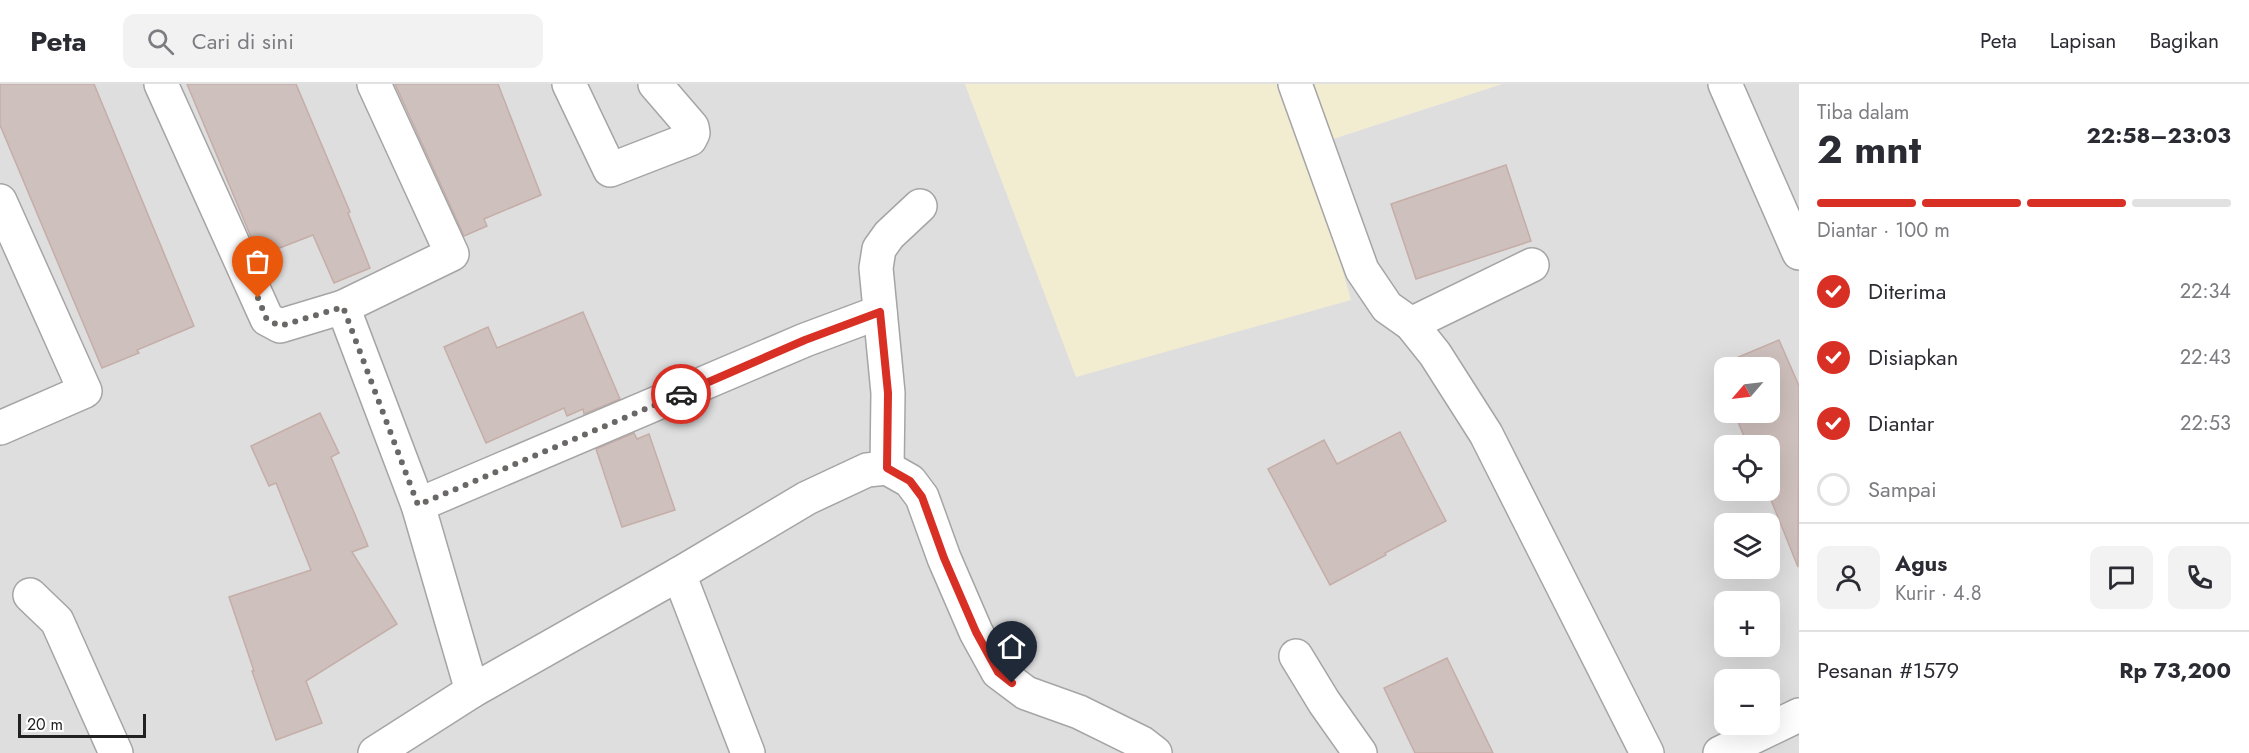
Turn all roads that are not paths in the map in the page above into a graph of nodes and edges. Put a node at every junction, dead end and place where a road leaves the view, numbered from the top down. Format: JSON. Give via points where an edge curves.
{"nodes":[{"id":1,"x":161,"y":84,"type":"edge"},
{"id":2,"x":374,"y":84,"type":"edge"},
{"id":3,"x":569,"y":84,"type":"edge"},
{"id":4,"x":654,"y":84,"type":"edge"},
{"id":5,"x":1294,"y":84,"type":"edge"},
{"id":6,"x":1725,"y":84,"type":"edge"},
{"id":7,"x":0,"y":201,"type":"edge"},
{"id":8,"x":920,"y":206,"type":"dead end"},
{"id":9,"x":1799,"y":254,"type":"edge"},
{"id":10,"x":1532,"y":265,"type":"dead end"},
{"id":11,"x":343,"y":307,"type":"junction"},
{"id":12,"x":880,"y":312,"type":"junction"},
{"id":13,"x":1412,"y":324,"type":"junction"},
{"id":14,"x":0,"y":428,"type":"edge"},
{"id":15,"x":887,"y":468,"type":"junction"},
{"id":16,"x":418,"y":505,"type":"junction"},
{"id":17,"x":679,"y":574,"type":"junction"},
{"id":18,"x":30,"y":595,"type":"dead end"},
{"id":19,"x":1296,"y":656,"type":"dead end"},
{"id":20,"x":472,"y":691,"type":"junction"},
{"id":21,"x":1799,"y":715,"type":"edge"},
{"id":22,"x":116,"y":753,"type":"edge"},
{"id":23,"x":375,"y":753,"type":"edge"},
{"id":24,"x":748,"y":753,"type":"edge"},
{"id":25,"x":1155,"y":753,"type":"edge"},
{"id":26,"x":1360,"y":753,"type":"edge"},
{"id":27,"x":1647,"y":753,"type":"edge"},
{"id":28,"x":1720,"y":753,"type":"edge"}],
"edges":[{"from":1,"to":11,"type":"street","via":[[267,320],[280,326]]},
{"from":2,"to":11,"type":"street","via":[[452,254]]},
{"from":3,"to":4,"type":"street","via":[[610,170],[690,139],[692,127]]},
{"from":5,"to":13,"type":"street","via":[[1362,270],[1387,307]]},
{"from":6,"to":9,"type":"street"},
{"from":7,"to":14,"type":"street","via":[[85,391]]},
{"from":8,"to":12,"type":"street","via":[[879,249],[876,268]]},
{"from":10,"to":13,"type":"street"},
{"from":11,"to":16,"type":"street"},
{"from":12,"to":15,"type":"street","via":[[888,393]]},
{"from":12,"to":16,"type":"street","via":[[805,340]]},
{"from":13,"to":27,"type":"street","via":[[1453,379],[1486,434]]},
{"from":15,"to":17,"type":"street","via":[[867,470],[831,486]]},
{"from":15,"to":25,"type":"street","via":[[910,481],[922,497],[976,632],[998,672],[1026,693],[1079,712],[1142,742]]},
{"from":16,"to":20,"type":"street"},
{"from":17,"to":20,"type":"street"},
{"from":17,"to":24,"type":"street"},
{"from":18,"to":22,"type":"street","via":[[57,621]]},
{"from":19,"to":26,"type":"street"},
{"from":20,"to":23,"type":"street"},
{"from":21,"to":28,"type":"street"}]}
